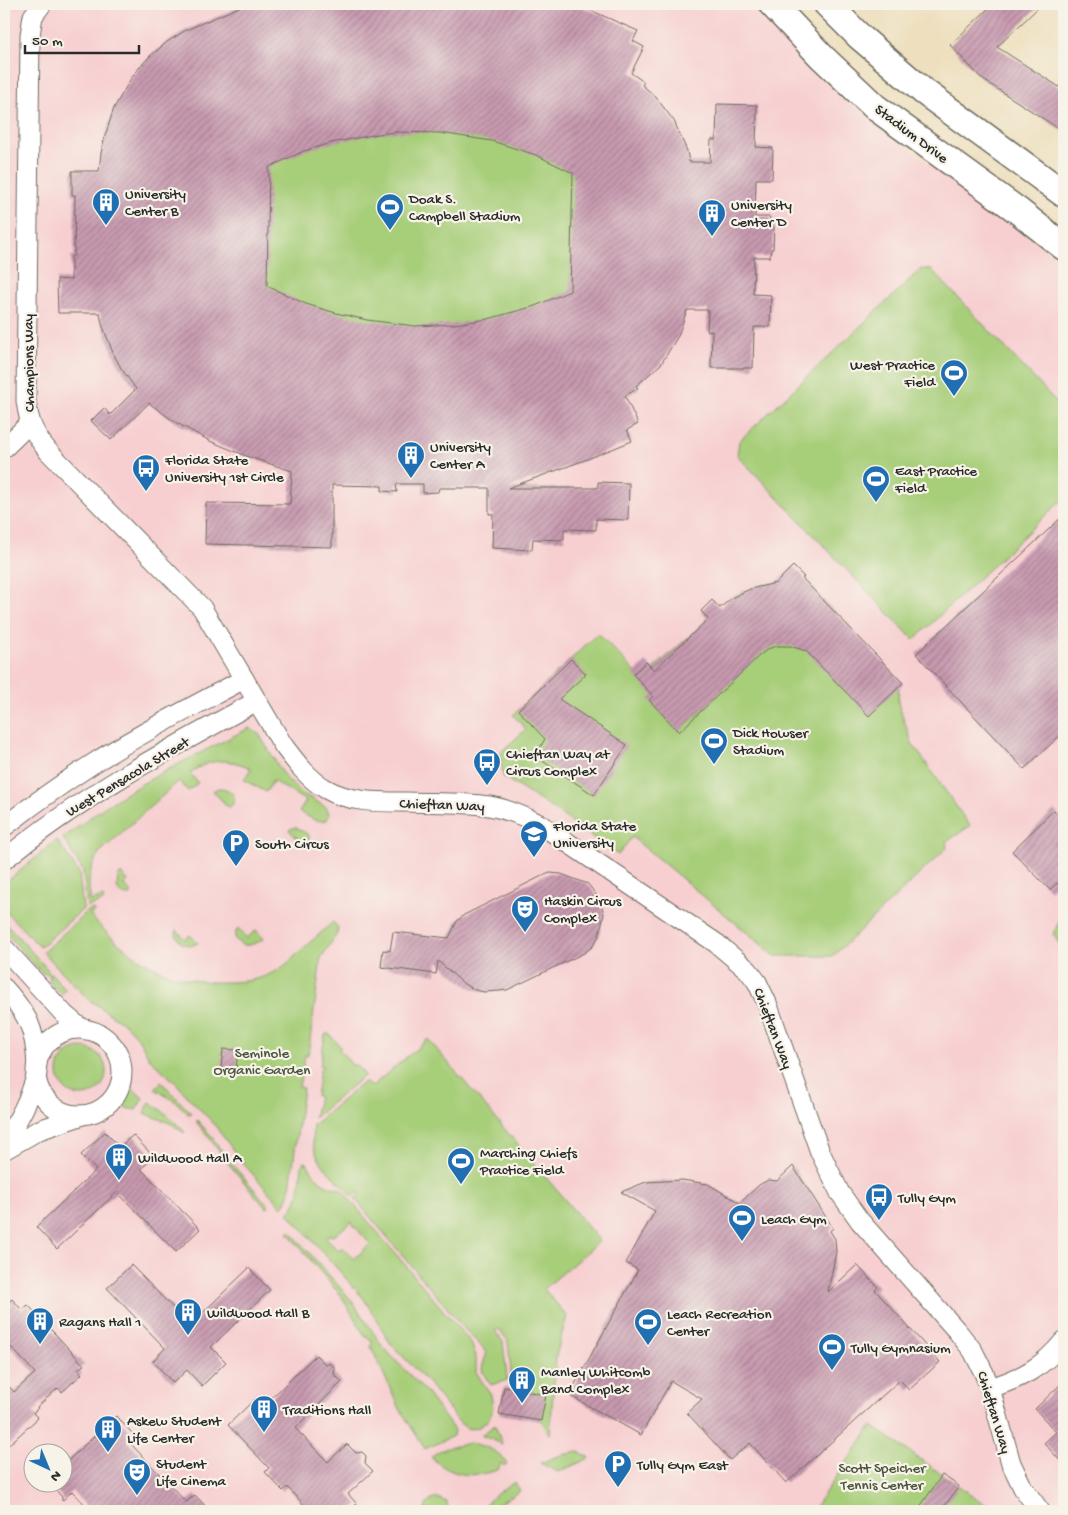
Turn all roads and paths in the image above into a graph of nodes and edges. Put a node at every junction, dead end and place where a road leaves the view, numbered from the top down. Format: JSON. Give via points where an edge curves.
{"nodes":[{"id":1,"x":42,"y":4,"type":"edge"},
{"id":2,"x":772,"y":4,"type":"edge"},
{"id":3,"x":827,"y":4,"type":"edge"},
{"id":4,"x":1064,"y":194,"type":"edge"},
{"id":5,"x":1064,"y":248,"type":"edge"},
{"id":6,"x":30,"y":423,"type":"junction"},
{"id":7,"x":4,"y":448,"type":"edge"},
{"id":8,"x":244,"y":679,"type":"junction"},
{"id":9,"x":257,"y":702,"type":"junction"},
{"id":10,"x":4,"y":827,"type":"edge"},
{"id":11,"x":4,"y":860,"type":"edge"},
{"id":12,"x":4,"y":948,"type":"edge"},
{"id":13,"x":4,"y":988,"type":"edge"},
{"id":14,"x":86,"y":1030,"type":"junction"},
{"id":15,"x":37,"y":1069,"type":"junction"},
{"id":16,"x":84,"y":1114,"type":"junction"},
{"id":17,"x":4,"y":1140,"type":"edge"},
{"id":18,"x":4,"y":1150,"type":"edge"},
{"id":19,"x":1064,"y":1341,"type":"edge"},
{"id":20,"x":990,"y":1388,"type":"junction"},
{"id":21,"x":1040,"y":1511,"type":"edge"}],
"edges":[{"from":1,"to":6,"type":"street","name":"Champions Way","via":[[34,16],[30,35],[26,401]]},
{"from":2,"to":5,"type":"main road","name":"Stadium Drive","via":[[875,106]]},
{"from":3,"to":4,"type":"main road","via":[[923,91]]},
{"from":6,"to":7,"type":"street"},
{"from":6,"to":8,"type":"street","name":"Champions Way","via":[[48,451],[202,608]]},
{"from":8,"to":9,"type":"street","name":"Champions Way"},
{"from":8,"to":10,"type":"street","name":"West Pensacola Street","via":[[96,762]]},
{"from":9,"to":11,"type":"street","name":"West Pensacola Street","via":[[119,778],[61,816]]},
{"from":9,"to":20,"type":"street","name":"Chieftan Way","via":[[297,763],[326,789],[362,800],[491,806],[526,817],[716,943],[748,970],[767,1003],[820,1152],[840,1193],[860,1221],[966,1341]]},
{"from":12,"to":14,"type":"street","via":[[64,1014]]},
{"from":13,"to":15,"type":"street","via":[[28,1019],[34,1036]]},
{"from":14,"to":15,"type":"street","via":[[65,1032],[51,1040],[42,1051]]},
{"from":14,"to":16,"type":"street","via":[[109,1041],[118,1052],[122,1072],[112,1099],[100,1110]]},
{"from":15,"to":16,"type":"street","via":[[40,1089],[53,1106],[67,1113]]},
{"from":15,"to":17,"type":"street","via":[[22,1112]]},
{"from":16,"to":18,"type":"street","via":[[39,1130]]},
{"from":19,"to":20,"type":"street","via":[[1026,1375]]},
{"from":20,"to":21,"type":"street","name":"Chieftan Way","via":[[1011,1463],[1023,1488]]}]}
